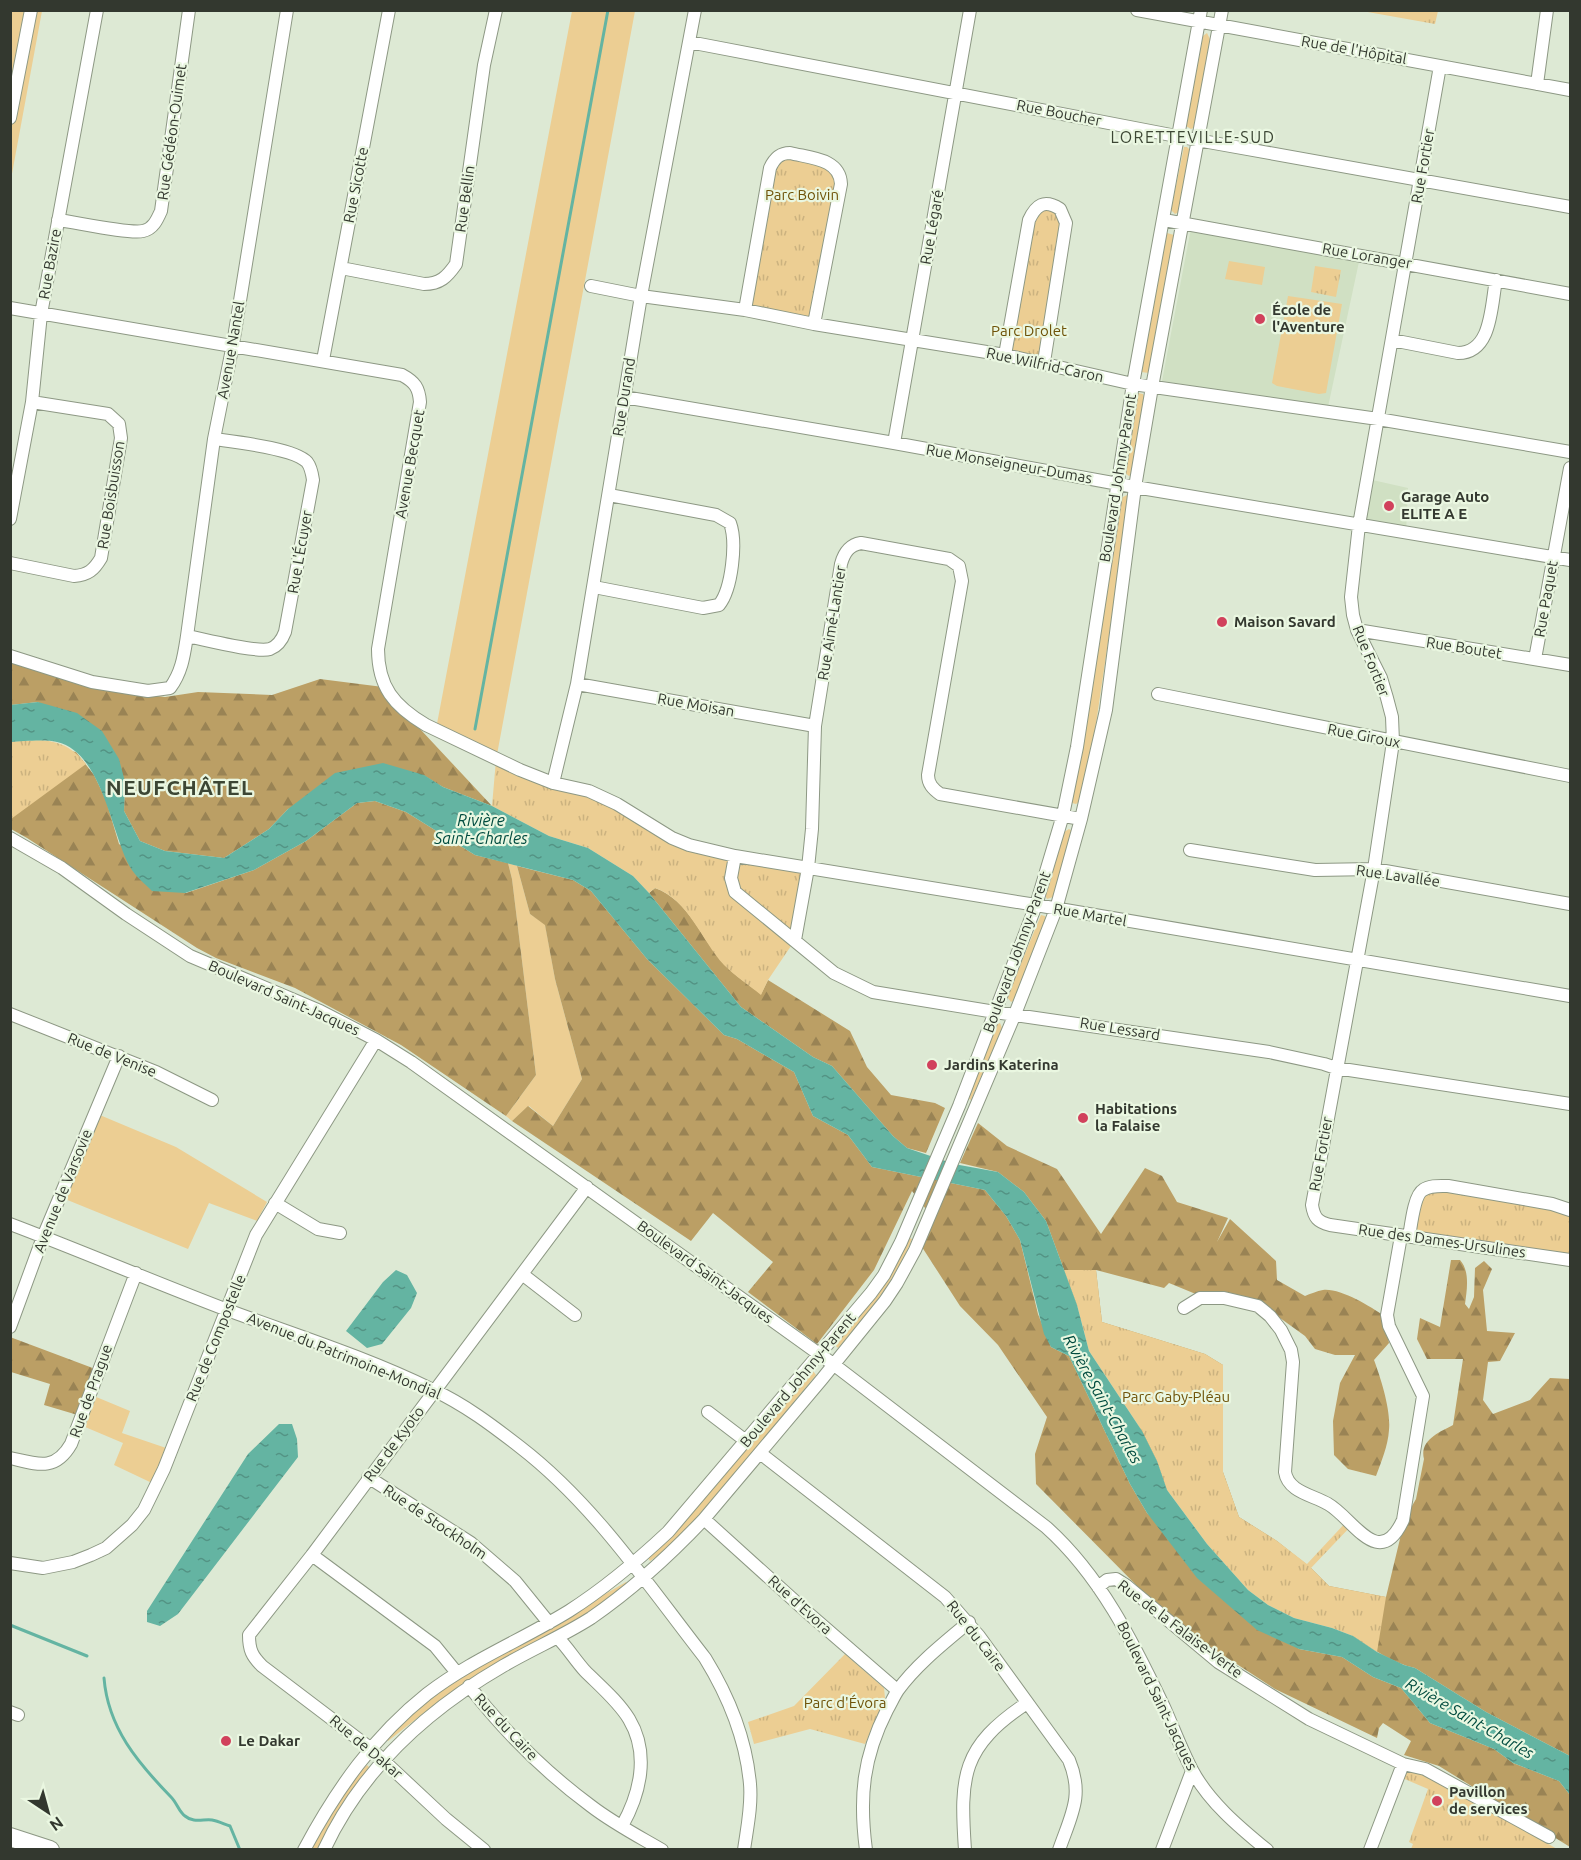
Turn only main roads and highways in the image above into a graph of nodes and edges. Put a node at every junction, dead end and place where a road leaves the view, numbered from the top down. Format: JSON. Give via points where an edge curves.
{"nodes":[{"id":1,"x":10,"y":1837,"type":"edge"},
{"id":2,"x":50,"y":1850,"type":"edge"}],
"edges":[{"from":1,"to":2,"type":"highway"}]}
